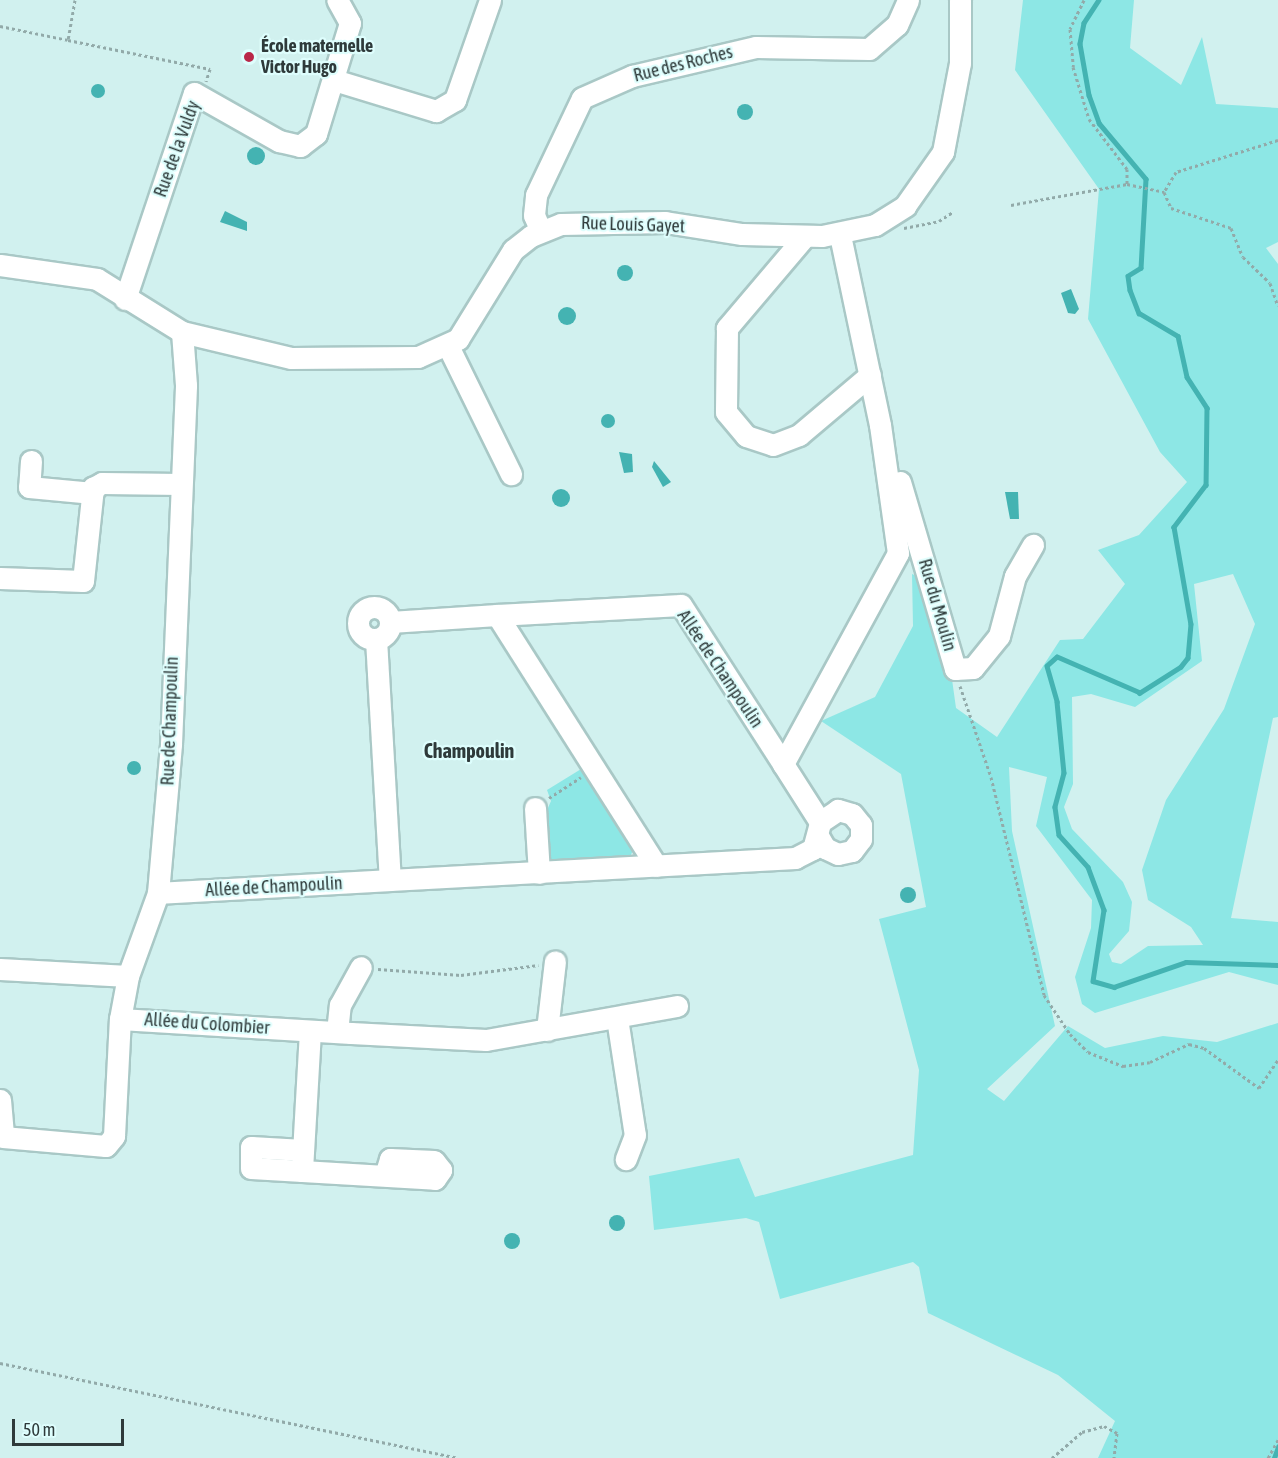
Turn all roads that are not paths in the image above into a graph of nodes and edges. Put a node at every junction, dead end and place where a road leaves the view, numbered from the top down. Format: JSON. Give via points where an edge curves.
{"nodes":[{"id":1,"x":337,"y":0,"type":"edge"},
{"id":2,"x":490,"y":0,"type":"edge"},
{"id":3,"x":908,"y":0,"type":"edge"},
{"id":4,"x":960,"y":0,"type":"edge"},
{"id":5,"x":334,"y":80,"type":"junction"},
{"id":6,"x":541,"y":231,"type":"junction"},
{"id":7,"x":840,"y":235,"type":"junction"},
{"id":8,"x":805,"y":236,"type":"junction"},
{"id":9,"x":0,"y":265,"type":"edge"},
{"id":10,"x":125,"y":299,"type":"junction"},
{"id":11,"x":182,"y":332,"type":"junction"},
{"id":12,"x":448,"y":346,"type":"junction"},
{"id":13,"x":870,"y":375,"type":"junction"},
{"id":14,"x":880,"y":425,"type":"junction"},
{"id":15,"x":31,"y":461,"type":"dead end"},
{"id":16,"x":511,"y":474,"type":"dead end"},
{"id":17,"x":181,"y":484,"type":"junction"},
{"id":18,"x":93,"y":493,"type":"junction"},
{"id":19,"x":1033,"y":545,"type":"dead end"},
{"id":20,"x":0,"y":578,"type":"edge"},
{"id":21,"x":497,"y":615,"type":"junction"},
{"id":22,"x":390,"y":622,"type":"junction"},
{"id":23,"x":376,"y":639,"type":"junction"},
{"id":24,"x":783,"y":764,"type":"junction"},
{"id":25,"x":536,"y":808,"type":"road end"},
{"id":26,"x":656,"y":866,"type":"junction"},
{"id":27,"x":539,"y":873,"type":"junction"},
{"id":28,"x":390,"y":880,"type":"junction"},
{"id":29,"x":158,"y":893,"type":"junction"},
{"id":30,"x":555,"y":961,"type":"road end"},
{"id":31,"x":361,"y":967,"type":"road end"},
{"id":32,"x":0,"y":969,"type":"edge"},
{"id":33,"x":128,"y":976,"type":"junction"},
{"id":34,"x":676,"y":1006,"type":"dead end"},
{"id":35,"x":617,"y":1018,"type":"junction"},
{"id":36,"x":120,"y":1019,"type":"junction"},
{"id":37,"x":547,"y":1030,"type":"junction"},
{"id":38,"x":310,"y":1031,"type":"junction"},
{"id":39,"x":337,"y":1032,"type":"junction"},
{"id":40,"x":0,"y":1100,"type":"edge"},
{"id":41,"x":303,"y":1150,"type":"junction"},
{"id":42,"x":626,"y":1159,"type":"dead end"},
{"id":43,"x":302,"y":1171,"type":"junction"},
{"id":44,"x":385,"y":1175,"type":"dead end"}],
"edges":[{"from":1,"to":5,"type":"street","name":"Rue de la Vuldy","via":[[350,23]]},
{"from":2,"to":5,"type":"street","via":[[455,100],[436,111]]},
{"from":3,"to":6,"type":"street","name":"Rue des Roches","via":[[897,25],[869,49],[756,47],[662,67],[582,98],[536,195],[534,215]]},
{"from":4,"to":7,"type":"street","name":"Rue Louis Gayet","via":[[960,63],[948,131],[933,172],[905,206],[875,225]]},
{"from":5,"to":10,"type":"street","name":"Rue de la Vuldy","via":[[316,134],[300,146],[279,141],[194,93]]},
{"from":6,"to":8,"type":"street","name":"Rue Louis Gayet","via":[[578,221],[665,222],[742,234]]},
{"from":6,"to":12,"type":"street","name":"Rue Louis Gayet","via":[[513,250],[479,313]]},
{"from":7,"to":8,"type":"street","name":"Rue Louis Gayet"},
{"from":7,"to":13,"type":"street","name":"Rue du Moulin"},
{"from":8,"to":13,"type":"street","via":[[727,328],[726,412],[746,436],[773,445],[799,435]]},
{"from":9,"to":10,"type":"street","via":[[97,279]]},
{"from":10,"to":11,"type":"street"},
{"from":11,"to":12,"type":"street","via":[[316,360],[402,359]]},
{"from":11,"to":17,"type":"street","name":"Rue de Champoulin","via":[[186,384]]},
{"from":12,"to":16,"type":"street"},
{"from":13,"to":14,"type":"street","name":"Rue du Moulin"},
{"from":14,"to":19,"type":"street","name":"Rue du Moulin","via":[[955,669],[973,668],[999,636],[1015,576]]},
{"from":14,"to":24,"type":"street","name":"Rue du Moulin","via":[[898,553]]},
{"from":15,"to":18,"type":"street","via":[[29,488]]},
{"from":17,"to":18,"type":"street","via":[[102,483]]},
{"from":17,"to":29,"type":"street","name":"Rue de Champoulin","via":[[169,790]]},
{"from":18,"to":20,"type":"street","via":[[87,578]]},
{"from":21,"to":22,"type":"street","name":"Allée de Champoulin"},
{"from":21,"to":24,"type":"street","name":"Allée de Champoulin","via":[[681,605]]},
{"from":21,"to":26,"type":"street"},
{"from":22,"to":23,"type":"street"},
{"from":22,"to":23,"type":"street","via":[[376,607],[361,612],[358,628]]},
{"from":23,"to":28,"type":"street"},
{"from":24,"to":26,"type":"street","name":"Allée de Champoulin","via":[[819,829],[813,849],[795,858]]},
{"from":25,"to":27,"type":"street"},
{"from":26,"to":27,"type":"street","name":"Allée de Champoulin"},
{"from":27,"to":28,"type":"street","name":"Allée de Champoulin"},
{"from":28,"to":29,"type":"street","name":"Allée de Champoulin"},
{"from":29,"to":33,"type":"street","name":"Rue de Champoulin"},
{"from":30,"to":37,"type":"street"},
{"from":31,"to":39,"type":"street","via":[[340,1005]]},
{"from":32,"to":33,"type":"street"},
{"from":33,"to":36,"type":"street","name":"Allée du Colombier"},
{"from":34,"to":35,"type":"street","name":"Allée du Colombier"},
{"from":35,"to":37,"type":"street","name":"Allée du Colombier"},
{"from":35,"to":42,"type":"street","via":[[635,1135]]},
{"from":36,"to":38,"type":"street","name":"Allée du Colombier"},
{"from":36,"to":40,"type":"street","via":[[114,1136],[106,1146],[3,1137]]},
{"from":37,"to":39,"type":"street","name":"Allée du Colombier","via":[[486,1040]]},
{"from":38,"to":39,"type":"street","name":"Allée du Colombier"},
{"from":38,"to":41,"type":"street"},
{"from":41,"to":43,"type":"street"},
{"from":41,"to":43,"type":"street","via":[[251,1147],[251,1168]]},
{"from":43,"to":44,"type":"street"}]}
